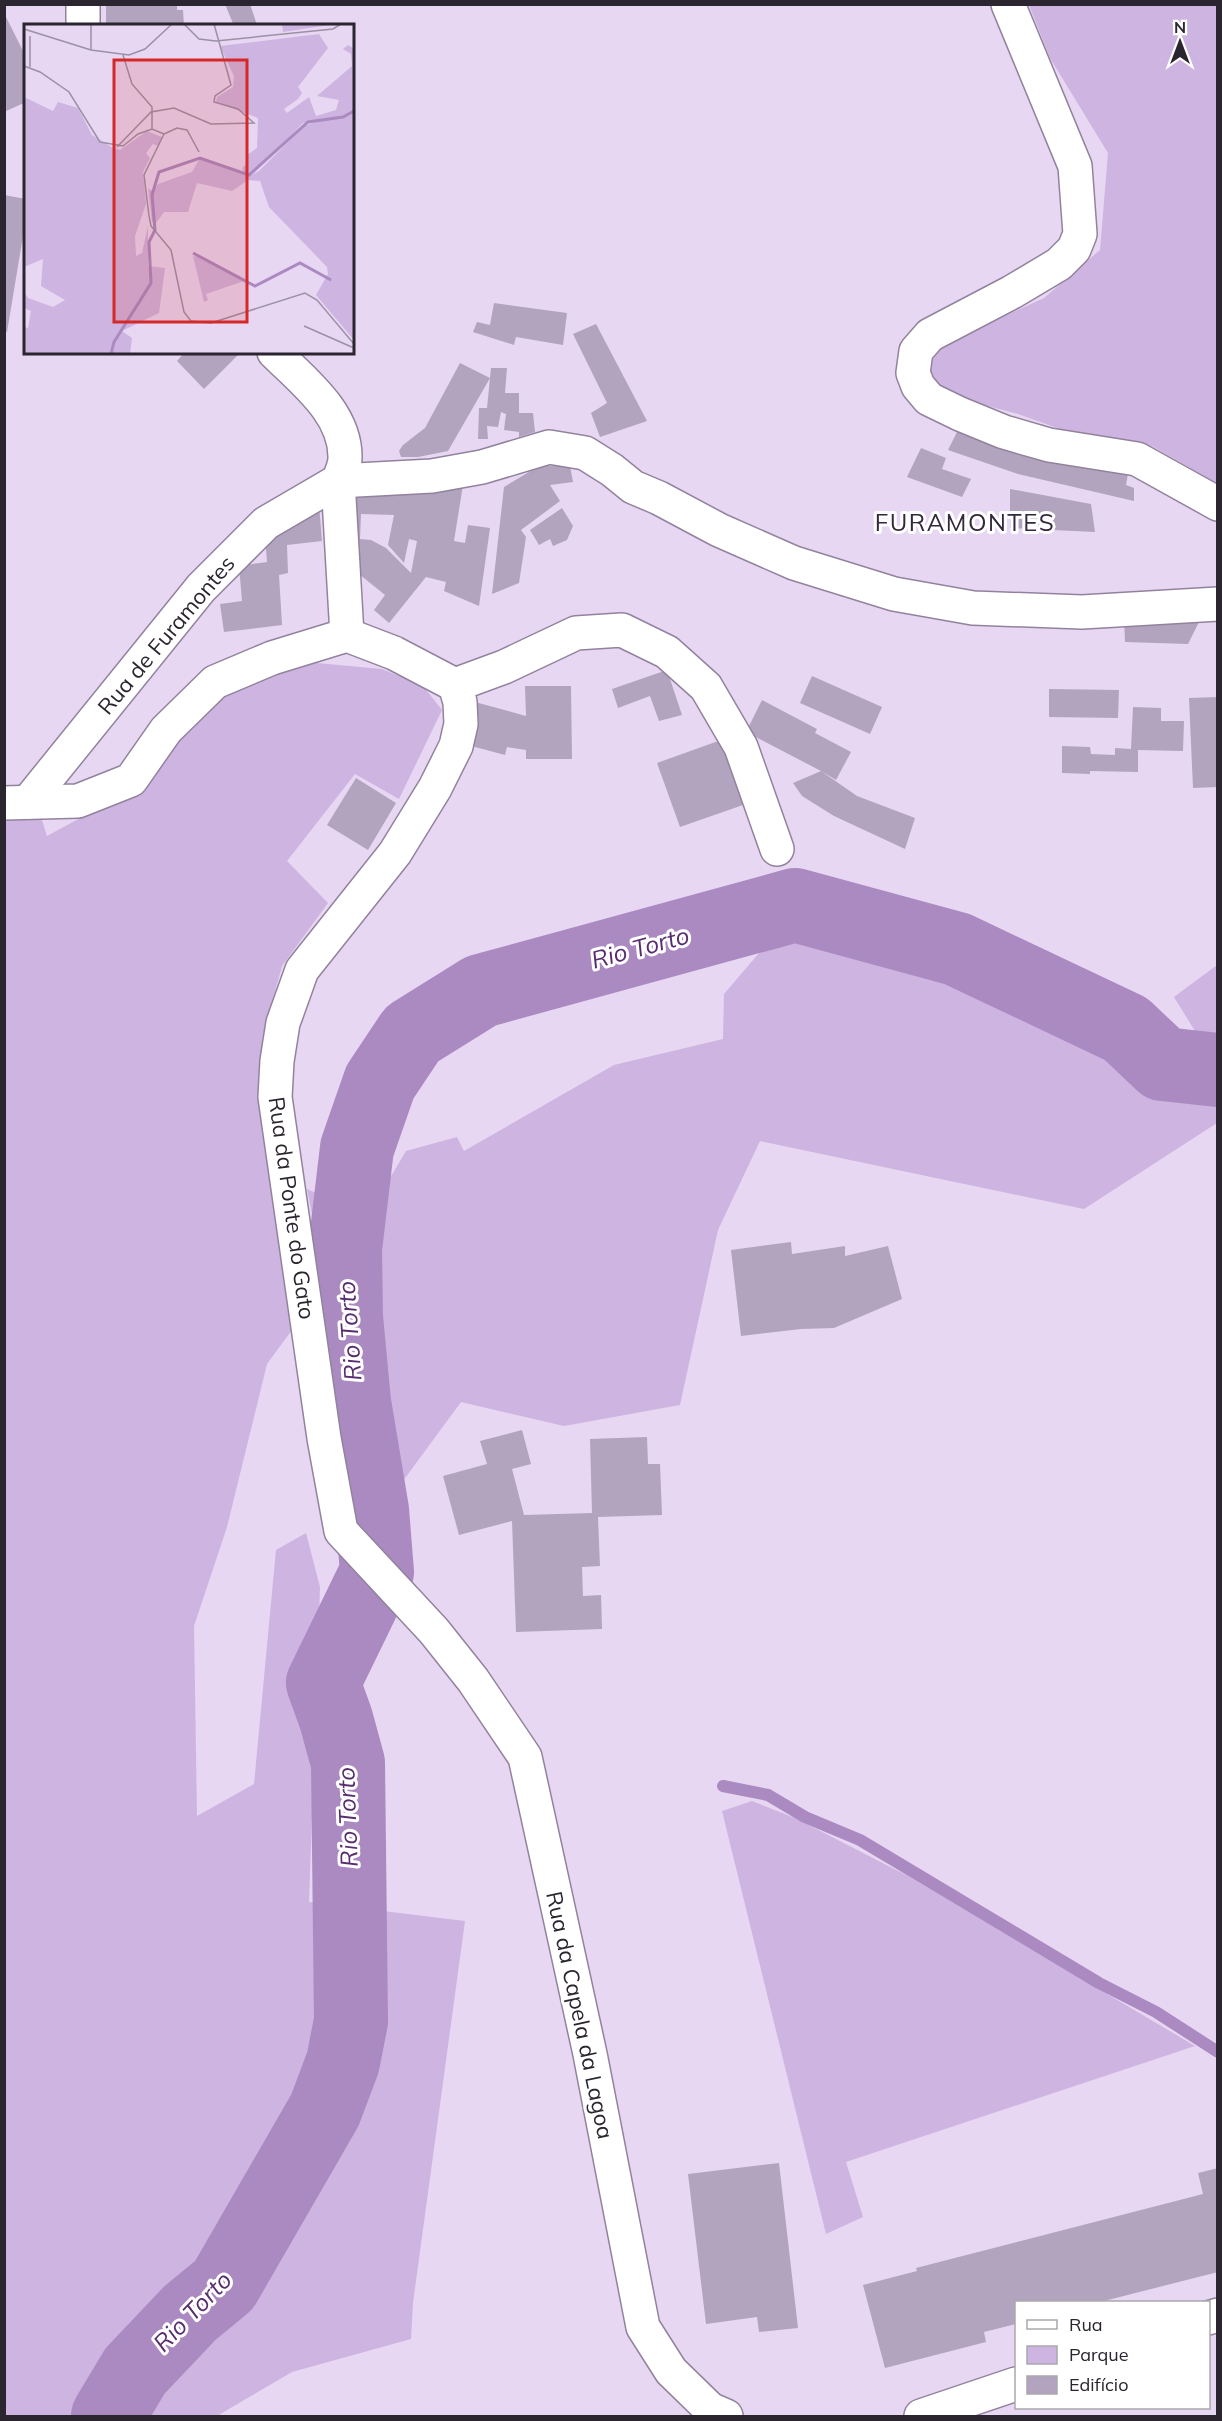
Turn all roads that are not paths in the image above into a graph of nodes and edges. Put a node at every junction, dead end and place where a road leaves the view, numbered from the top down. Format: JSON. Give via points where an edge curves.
{"nodes":[{"id":1,"x":83,"y":4,"type":"edge"},
{"id":2,"x":1008,"y":4,"type":"edge"},
{"id":3,"x":83,"y":24,"type":"edge"},
{"id":4,"x":276,"y":354,"type":"edge"},
{"id":5,"x":338,"y":481,"type":"junction"},
{"id":6,"x":1218,"y":504,"type":"edge"},
{"id":7,"x":1218,"y":604,"type":"edge"},
{"id":8,"x":347,"y":635,"type":"junction"},
{"id":9,"x":455,"y":685,"type":"junction"},
{"id":10,"x":16,"y":802,"type":"edge"},
{"id":11,"x":777,"y":849,"type":"dead end"},
{"id":12,"x":341,"y":1531,"type":"joint"},
{"id":13,"x":1015,"y":2385,"type":"edge"},
{"id":14,"x":726,"y":2416,"type":"edge"},
{"id":15,"x":921,"y":2416,"type":"edge"}],
"edges":[{"from":1,"to":3,"type":"street"},
{"from":2,"to":6,"type":"street","via":[[1075,166],[1080,234],[1074,249],[1059,264],[930,335],[916,351],[913,373],[918,386],[929,399],[1004,432],[1049,445],[1137,459]]},
{"from":4,"to":5,"type":"street","via":[[320,396],[344,436],[346,461]]},
{"from":5,"to":7,"type":"street","name":"Rua de Furamontes","via":[[432,477],[549,447],[585,453],[633,487],[794,563],[894,594],[973,608],[1082,612]]},
{"from":5,"to":8,"type":"street"},
{"from":5,"to":10,"type":"street","name":"Rua de Furamontes","via":[[266,523],[201,588]]},
{"from":8,"to":9,"type":"street","via":[[394,653]]},
{"from":8,"to":10,"type":"street","via":[[272,658],[215,682],[166,730],[131,780],[78,801]]},
{"from":9,"to":11,"type":"street","via":[[576,633],[622,630],[667,652],[706,687],[741,747]]},
{"from":9,"to":12,"type":"street","name":"Rua da Ponte do Gato","via":[[461,724],[456,746],[395,853],[302,970],[283,1023],[277,1061],[274,1097]]},
{"from":12,"to":14,"type":"street","name":"Rua da Capela da Lagoa","via":[[473,1680],[525,1757],[590,2054],[643,2327],[671,2371],[710,2409]]},
{"from":13,"to":15,"type":"street"}]}
